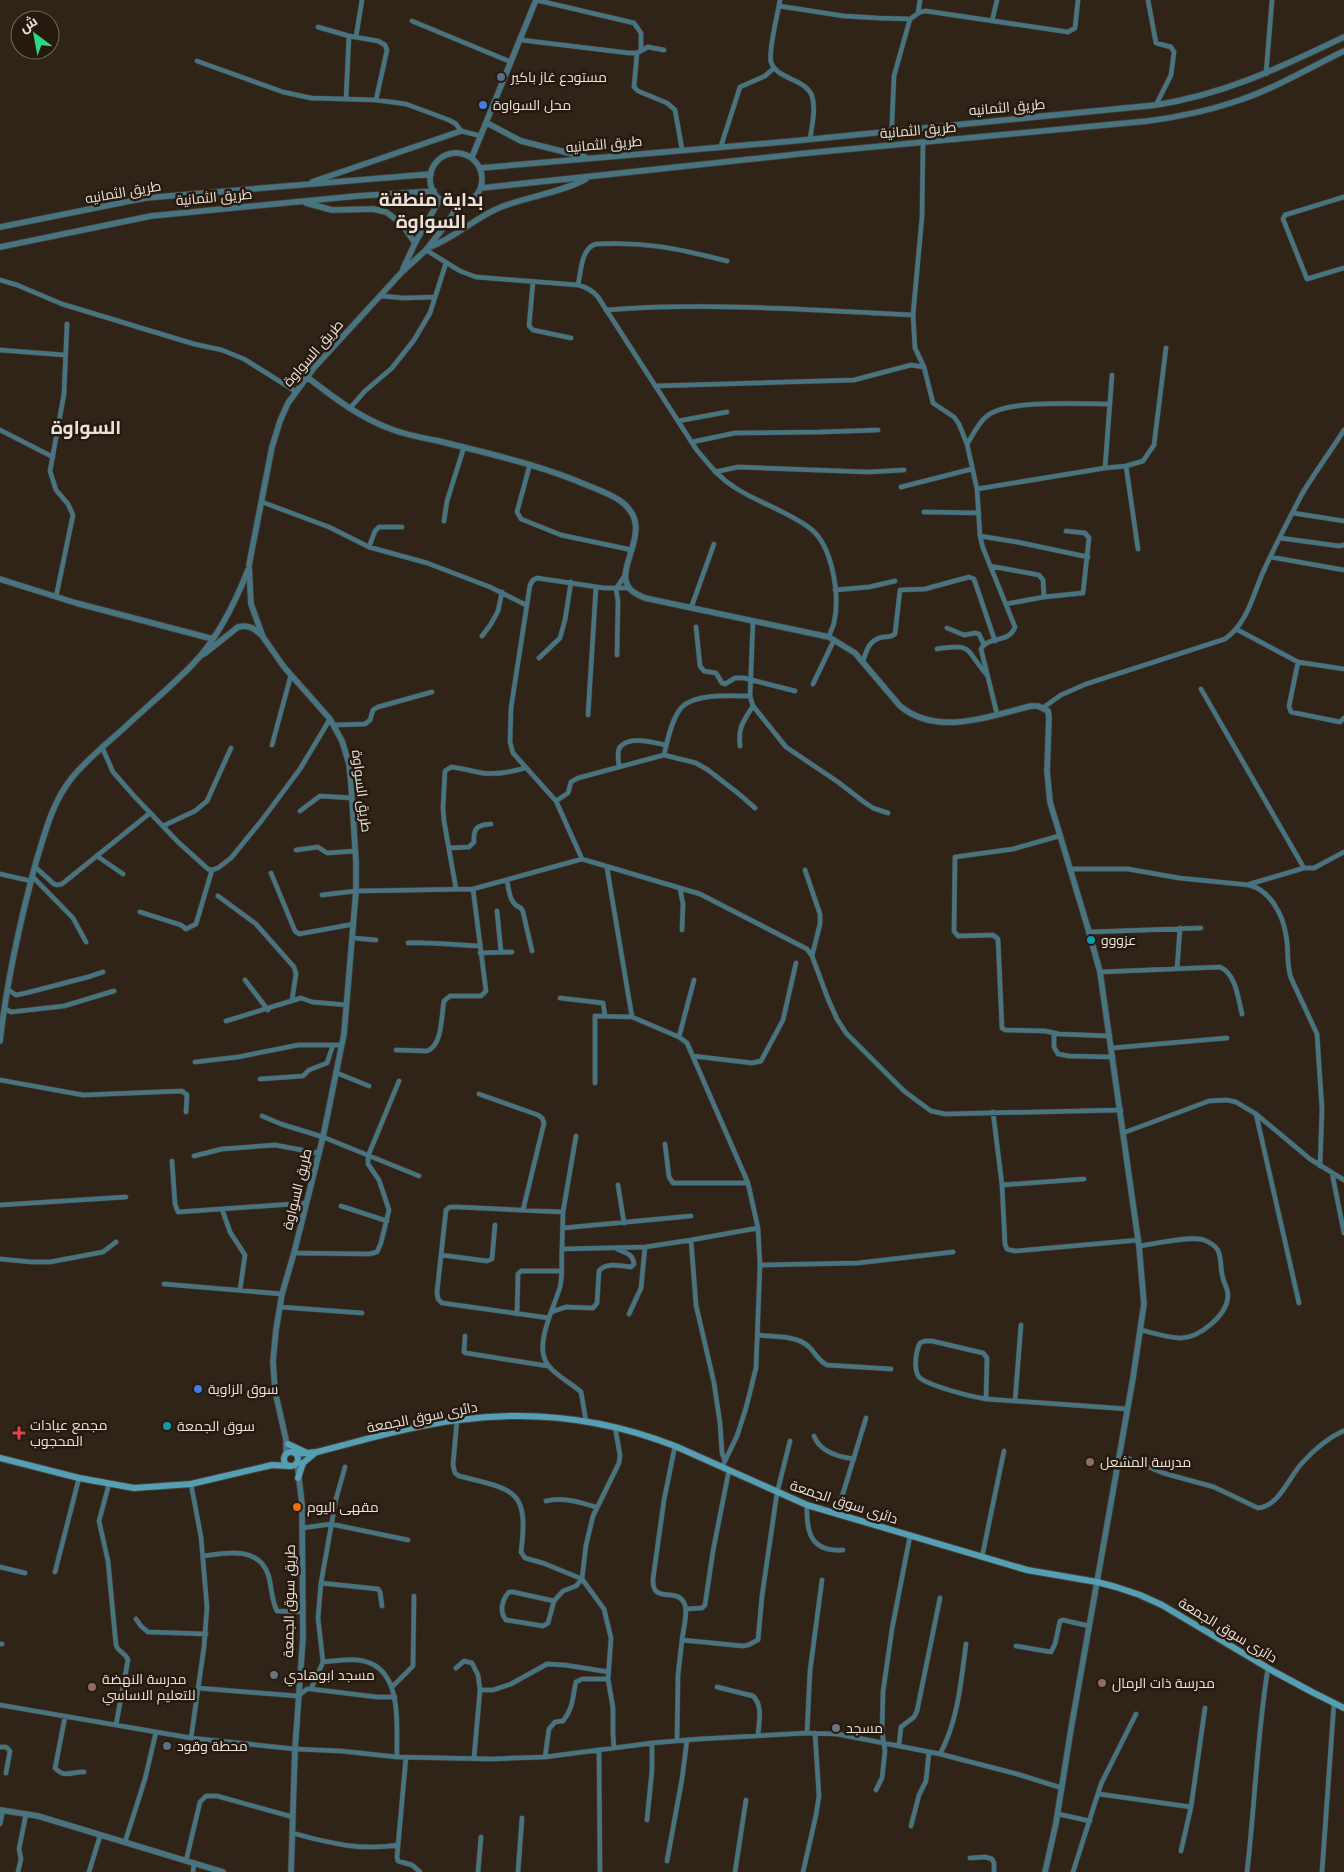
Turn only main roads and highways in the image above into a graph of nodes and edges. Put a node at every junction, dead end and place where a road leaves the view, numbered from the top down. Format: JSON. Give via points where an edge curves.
{"nodes":[{"id":1,"x":287,"y":1441,"type":"road end"},
{"id":2,"x":314,"y":1452,"type":"junction"},
{"id":3,"x":286,"y":1455,"type":"junction"},
{"id":4,"x":0,"y":1458,"type":"edge"},
{"id":5,"x":294,"y":1460,"type":"junction"},
{"id":6,"x":263,"y":1466,"type":"junction"},
{"id":7,"x":298,"y":1480,"type":"road end"},
{"id":8,"x":1344,"y":1708,"type":"edge"}],
"edges":[{"from":1,"to":2,"type":"main road","via":[[300,1450]]},
{"from":2,"to":5,"type":"main road","name":"دائرى سوق الجمعة"},
{"from":2,"to":7,"type":"main road","via":[[303,1463]]},
{"from":2,"to":8,"type":"main road","name":"دائرى سوق الجمعة","via":[[457,1420],[494,1416],[586,1421],[615,1427],[725,1466],[807,1505],[1028,1570],[1097,1582],[1152,1600]]},
{"from":3,"to":5,"type":"main road"},
{"from":3,"to":5,"type":"main road","via":[[285,1462]]},
{"from":3,"to":6,"type":"main road"},
{"from":4,"to":6,"type":"main road","via":[[134,1488],[191,1484]]},
{"from":5,"to":6,"type":"main road"}]}
